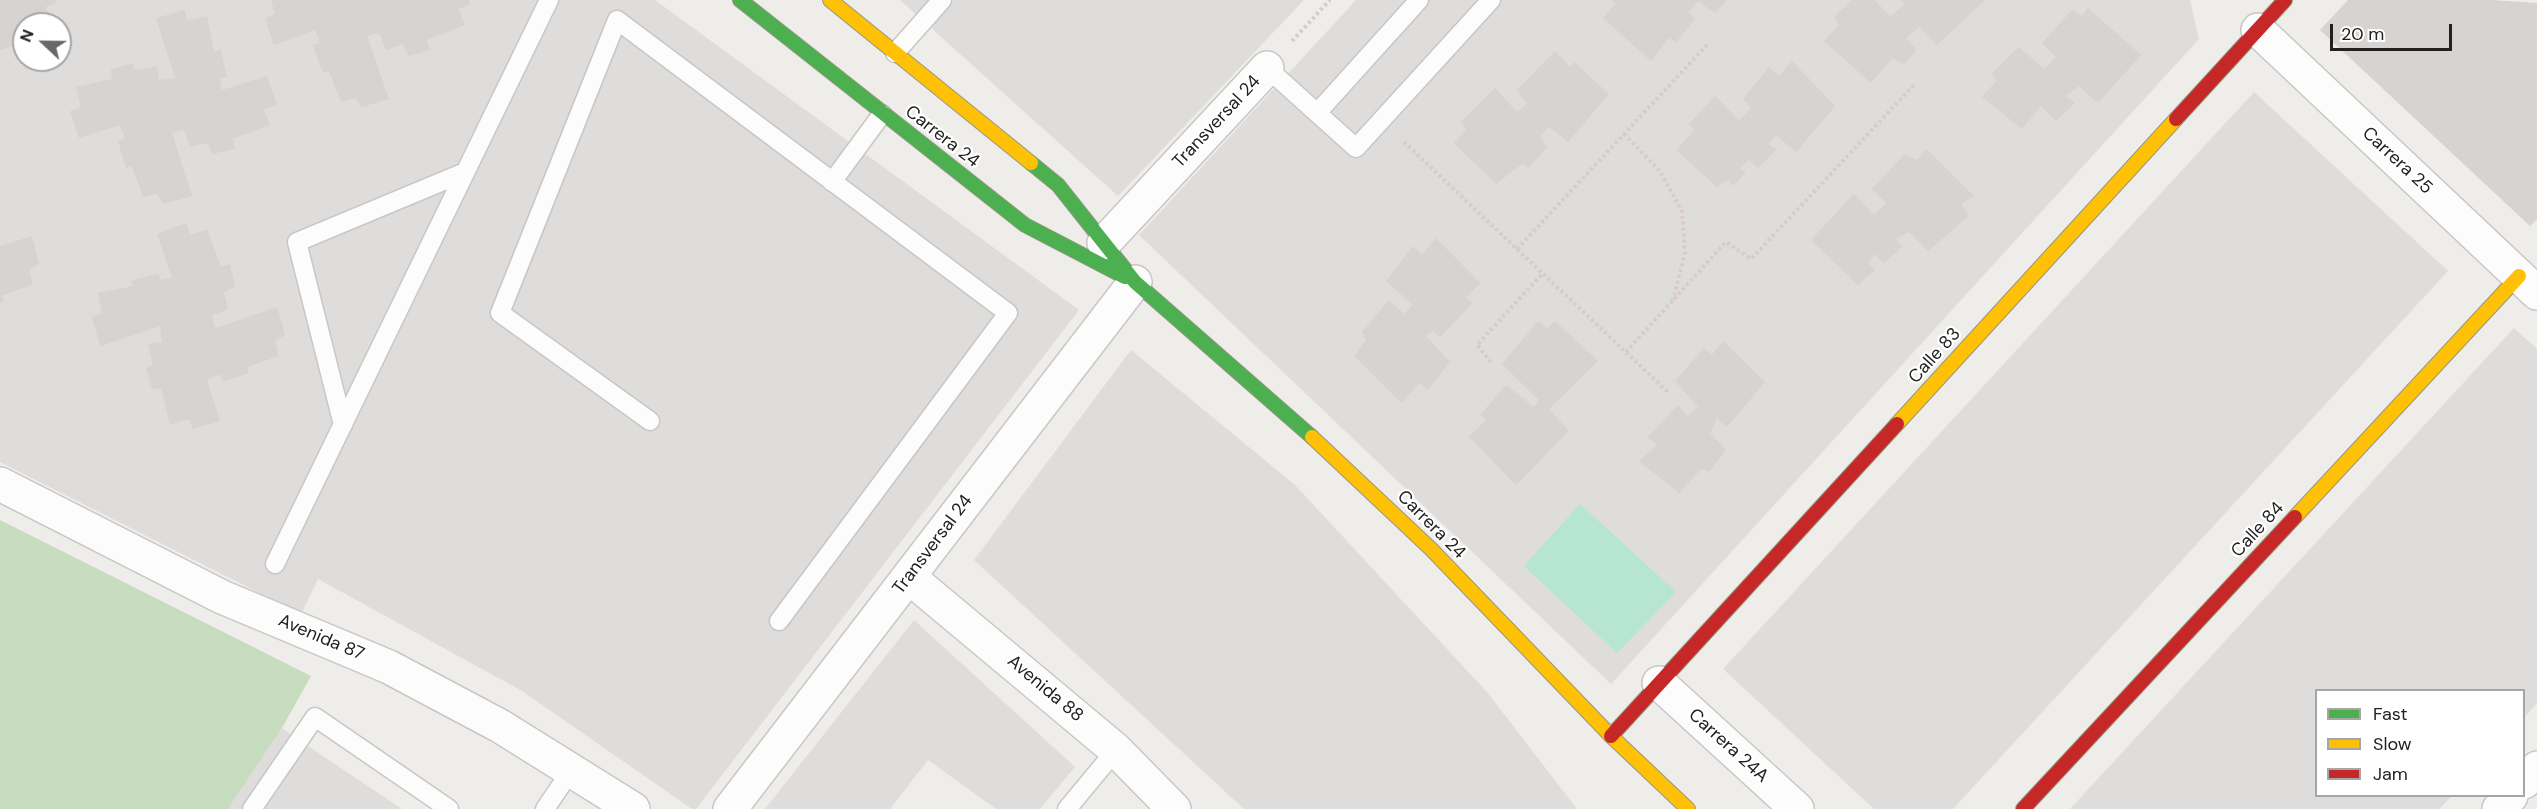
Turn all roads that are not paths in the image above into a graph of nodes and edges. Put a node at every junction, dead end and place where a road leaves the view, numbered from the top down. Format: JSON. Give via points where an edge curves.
{"nodes":[{"id":1,"x":549,"y":0,"type":"edge"},
{"id":2,"x":740,"y":0,"type":"edge"},
{"id":3,"x":830,"y":0,"type":"edge"},
{"id":4,"x":942,"y":0,"type":"edge"},
{"id":5,"x":1419,"y":0,"type":"edge"},
{"id":6,"x":1491,"y":0,"type":"edge"},
{"id":7,"x":2285,"y":0,"type":"edge"},
{"id":8,"x":2258,"y":30,"type":"junction"},
{"id":9,"x":895,"y":53,"type":"junction"},
{"id":10,"x":1267,"y":68,"type":"joint"},
{"id":11,"x":1317,"y":113,"type":"junction"},
{"id":12,"x":882,"y":114,"type":"junction"},
{"id":13,"x":465,"y":172,"type":"junction"},
{"id":14,"x":832,"y":182,"type":"junction"},
{"id":15,"x":1104,"y":243,"type":"junction"},
{"id":16,"x":1135,"y":282,"type":"junction"},
{"id":17,"x":2528,"y":284,"type":"edge"},
{"id":18,"x":650,"y":421,"type":"dead end"},
{"id":19,"x":342,"y":425,"type":"junction"},
{"id":20,"x":0,"y":484,"type":"edge"},
{"id":21,"x":275,"y":564,"type":"dead end"},
{"id":22,"x":909,"y":577,"type":"junction"},
{"id":23,"x":779,"y":621,"type":"dead end"},
{"id":24,"x":1659,"y":683,"type":"junction"},
{"id":25,"x":1611,"y":736,"type":"junction"},
{"id":26,"x":1116,"y":750,"type":"junction"},
{"id":27,"x":2537,"y":768,"type":"edge"},
{"id":28,"x":572,"y":769,"type":"junction"},
{"id":29,"x":2525,"y":780,"type":"edge"},
{"id":30,"x":1640,"y":782,"type":"dead end"},
{"id":31,"x":2509,"y":797,"type":"edge"},
{"id":32,"x":252,"y":809,"type":"edge"},
{"id":33,"x":449,"y":809,"type":"edge"},
{"id":34,"x":545,"y":809,"type":"edge"},
{"id":35,"x":633,"y":809,"type":"edge"},
{"id":36,"x":730,"y":809,"type":"edge"},
{"id":37,"x":1067,"y":809,"type":"edge"},
{"id":38,"x":1174,"y":809,"type":"edge"},
{"id":39,"x":1688,"y":809,"type":"edge"},
{"id":40,"x":1797,"y":809,"type":"edge"},
{"id":41,"x":2023,"y":809,"type":"edge"},
{"id":42,"x":2499,"y":809,"type":"edge"}],
"edges":[{"from":1,"to":13,"type":"lane"},
{"from":2,"to":12,"type":"street","name":"Carrera 24"},
{"from":3,"to":9,"type":"street","name":"Carrera 24"},
{"from":4,"to":9,"type":"lane"},
{"from":5,"to":11,"type":"lane"},
{"from":6,"to":11,"type":"lane","via":[[1356,148]]},
{"from":7,"to":8,"type":"street","name":"Calle 83"},
{"from":8,"to":17,"type":"street","name":"Carrera 25"},
{"from":8,"to":24,"type":"street","name":"Calle 83"},
{"from":9,"to":15,"type":"street","name":"Carrera 24","via":[[1058,185]]},
{"from":10,"to":11,"type":"lane"},
{"from":10,"to":15,"type":"street","name":"Transversal 24"},
{"from":12,"to":14,"type":"lane"},
{"from":12,"to":16,"type":"street","name":"Carrera 24","via":[[1026,225]]},
{"from":13,"to":19,"type":"lane"},
{"from":13,"to":19,"type":"lane","via":[[297,242]]},
{"from":14,"to":18,"type":"lane","via":[[617,21],[500,313]]},
{"from":14,"to":23,"type":"lane","via":[[1008,313]]},
{"from":15,"to":16,"type":"street","name":"Carrera 24"},
{"from":16,"to":22,"type":"street","name":"Transversal 24"},
{"from":16,"to":25,"type":"street","name":"Carrera 24","via":[[1358,478]]},
{"from":17,"to":41,"type":"street","name":"Calle 84"},
{"from":19,"to":21,"type":"lane"},
{"from":20,"to":28,"type":"street","name":"Avenida 87","via":[[222,597],[389,667]]},
{"from":22,"to":26,"type":"street","name":"Avenida 88"},
{"from":22,"to":36,"type":"street","name":"Transversal 24"},
{"from":24,"to":25,"type":"street","name":"Calle 83"},
{"from":24,"to":40,"type":"street","name":"Carrera 24A"},
{"from":25,"to":30,"type":"street"},
{"from":25,"to":39,"type":"street","name":"Carrera 24"},
{"from":26,"to":37,"type":"lane"},
{"from":26,"to":38,"type":"street","name":"Avenida 88"},
{"from":27,"to":29,"type":"street"},
{"from":28,"to":34,"type":"lane"},
{"from":28,"to":35,"type":"street","name":"Avenida 87"},
{"from":31,"to":42,"type":"street"},
{"from":32,"to":33,"type":"lane","via":[[315,717]]}]}
